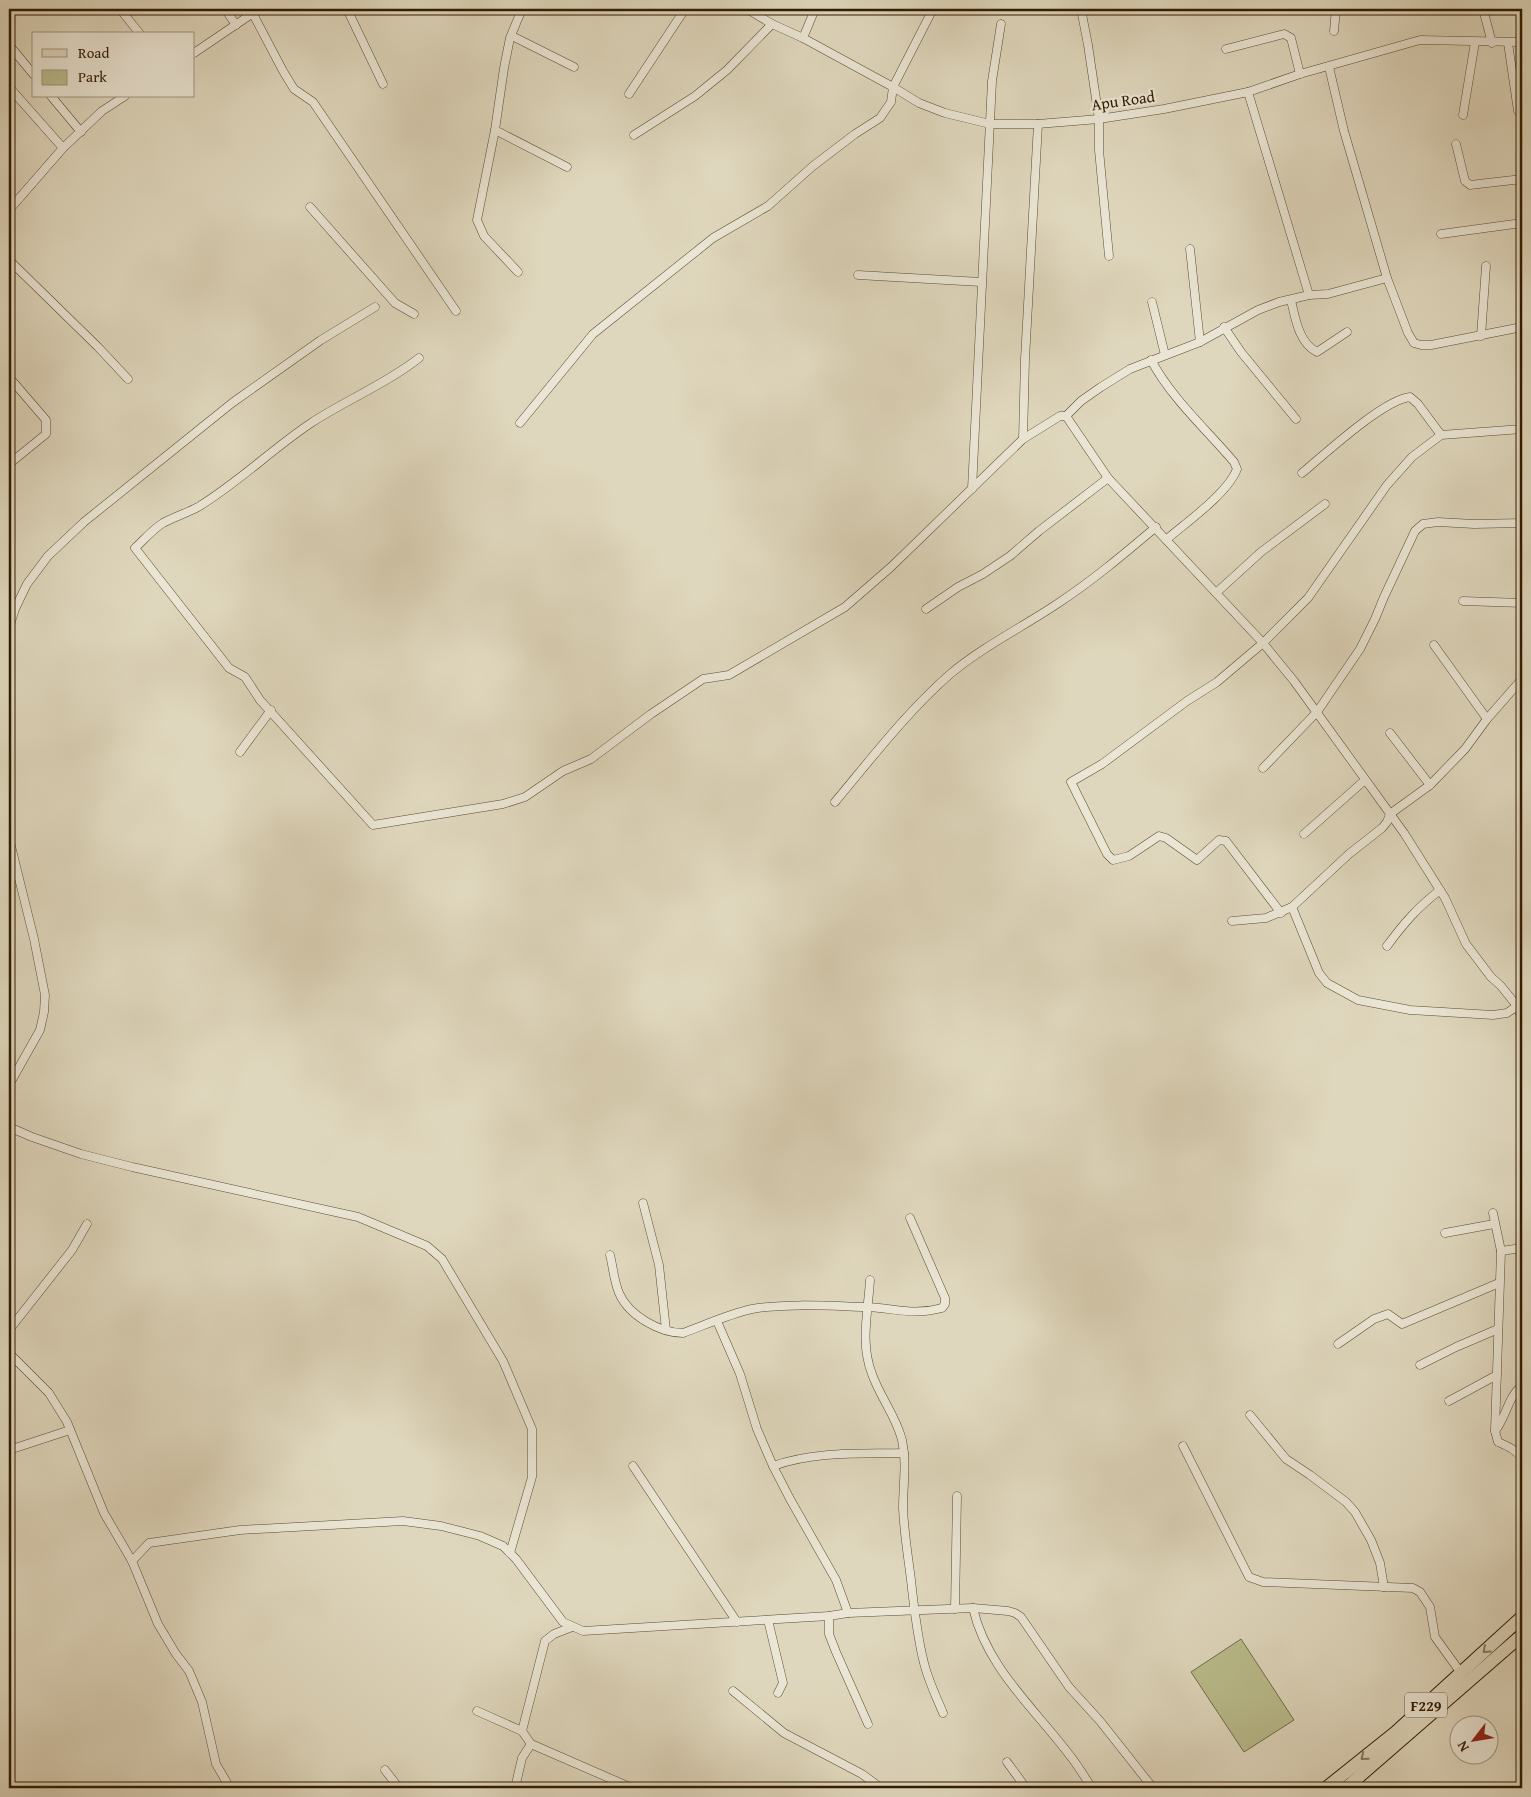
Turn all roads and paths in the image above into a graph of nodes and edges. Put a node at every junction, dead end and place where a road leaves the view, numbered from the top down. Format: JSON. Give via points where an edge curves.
{"nodes":[{"id":1,"x":120,"y":9,"type":"edge"},
{"id":2,"x":225,"y":9,"type":"edge"},
{"id":3,"x":347,"y":9,"type":"edge"},
{"id":4,"x":522,"y":9,"type":"edge"},
{"id":5,"x":685,"y":9,"type":"edge"},
{"id":6,"x":747,"y":9,"type":"edge"},
{"id":7,"x":816,"y":9,"type":"edge"},
{"id":8,"x":933,"y":9,"type":"edge"},
{"id":9,"x":1081,"y":9,"type":"edge"},
{"id":10,"x":1336,"y":9,"type":"edge"},
{"id":11,"x":1483,"y":9,"type":"edge"},
{"id":12,"x":256,"y":11,"type":"edge"},
{"id":13,"x":772,"y":24,"type":"junction"},
{"id":14,"x":1001,"y":24,"type":"dead end"},
{"id":15,"x":236,"y":25,"type":"junction"},
{"id":16,"x":1334,"y":31,"type":"dead end"},
{"id":17,"x":138,"y":32,"type":"edge"},
{"id":18,"x":512,"y":36,"type":"junction"},
{"id":19,"x":803,"y":38,"type":"junction"},
{"id":20,"x":1475,"y":42,"type":"junction"},
{"id":21,"x":1508,"y":42,"type":"junction"},
{"id":22,"x":1522,"y":42,"type":"edge"},
{"id":23,"x":1492,"y":43,"type":"junction"},
{"id":24,"x":9,"y":45,"type":"edge"},
{"id":25,"x":1226,"y":49,"type":"dead end"},
{"id":26,"x":195,"y":52,"type":"edge"},
{"id":27,"x":574,"y":67,"type":"dead end"},
{"id":28,"x":1329,"y":67,"type":"junction"},
{"id":29,"x":32,"y":73,"type":"edge"},
{"id":30,"x":1300,"y":74,"type":"junction"},
{"id":31,"x":383,"y":84,"type":"dead end"},
{"id":32,"x":9,"y":87,"type":"edge"},
{"id":33,"x":893,"y":87,"type":"junction"},
{"id":34,"x":1248,"y":92,"type":"junction"},
{"id":35,"x":629,"y":94,"type":"dead end"},
{"id":36,"x":53,"y":98,"type":"edge"},
{"id":37,"x":122,"y":98,"type":"edge"},
{"id":38,"x":1518,"y":111,"type":"dead end"},
{"id":39,"x":1462,"y":115,"type":"dead end"},
{"id":40,"x":1099,"y":118,"type":"junction"},
{"id":41,"x":990,"y":124,"type":"junction"},
{"id":42,"x":1038,"y":124,"type":"junction"},
{"id":43,"x":496,"y":130,"type":"junction"},
{"id":44,"x":80,"y":132,"type":"junction"},
{"id":45,"x":634,"y":135,"type":"dead end"},
{"id":46,"x":1456,"y":144,"type":"dead end"},
{"id":47,"x":63,"y":148,"type":"junction"},
{"id":48,"x":567,"y":167,"type":"dead end"},
{"id":49,"x":1522,"y":179,"type":"edge"},
{"id":50,"x":310,"y":207,"type":"dead end"},
{"id":51,"x":9,"y":210,"type":"edge"},
{"id":52,"x":1522,"y":223,"type":"edge"},
{"id":53,"x":1441,"y":234,"type":"dead end"},
{"id":54,"x":1190,"y":249,"type":"dead end"},
{"id":55,"x":1109,"y":256,"type":"dead end"},
{"id":56,"x":9,"y":260,"type":"edge"},
{"id":57,"x":1486,"y":266,"type":"dead end"},
{"id":58,"x":518,"y":272,"type":"dead end"},
{"id":59,"x":858,"y":275,"type":"dead end"},
{"id":60,"x":1387,"y":278,"type":"junction"},
{"id":61,"x":981,"y":282,"type":"junction"},
{"id":62,"x":1309,"y":296,"type":"junction"},
{"id":63,"x":1291,"y":300,"type":"junction"},
{"id":64,"x":1152,"y":302,"type":"dead end"},
{"id":65,"x":376,"y":307,"type":"dead end"},
{"id":66,"x":456,"y":310,"type":"dead end"},
{"id":67,"x":414,"y":314,"type":"dead end"},
{"id":68,"x":1522,"y":327,"type":"edge"},
{"id":69,"x":1224,"y":328,"type":"junction"},
{"id":70,"x":1347,"y":332,"type":"dead end"},
{"id":71,"x":1481,"y":336,"type":"junction"},
{"id":72,"x":1200,"y":342,"type":"junction"},
{"id":73,"x":1166,"y":355,"type":"junction"},
{"id":74,"x":419,"y":358,"type":"dead end"},
{"id":75,"x":1151,"y":360,"type":"junction"},
{"id":76,"x":9,"y":377,"type":"edge"},
{"id":77,"x":128,"y":379,"type":"dead end"},
{"id":78,"x":1066,"y":416,"type":"junction"},
{"id":79,"x":1296,"y":419,"type":"dead end"},
{"id":80,"x":520,"y":423,"type":"dead end"},
{"id":81,"x":1522,"y":429,"type":"edge"},
{"id":82,"x":1441,"y":435,"type":"junction"},
{"id":83,"x":1023,"y":439,"type":"junction"},
{"id":84,"x":9,"y":464,"type":"edge"},
{"id":85,"x":1302,"y":473,"type":"dead end"},
{"id":86,"x":1108,"y":478,"type":"junction"},
{"id":87,"x":972,"y":489,"type":"junction"},
{"id":88,"x":1325,"y":504,"type":"dead end"},
{"id":89,"x":1522,"y":523,"type":"edge"},
{"id":90,"x":1156,"y":527,"type":"junction"},
{"id":91,"x":1167,"y":539,"type":"junction"},
{"id":92,"x":1216,"y":593,"type":"junction"},
{"id":93,"x":1463,"y":601,"type":"dead end"},
{"id":94,"x":1522,"y":602,"type":"edge"},
{"id":95,"x":926,"y":609,"type":"dead end"},
{"id":96,"x":9,"y":628,"type":"edge"},
{"id":97,"x":1263,"y":643,"type":"junction"},
{"id":98,"x":1434,"y":645,"type":"dead end"},
{"id":99,"x":1522,"y":680,"type":"edge"},
{"id":100,"x":271,"y":710,"type":"junction"},
{"id":101,"x":1317,"y":712,"type":"junction"},
{"id":102,"x":1487,"y":719,"type":"junction"},
{"id":103,"x":1390,"y":733,"type":"dead end"},
{"id":104,"x":240,"y":752,"type":"dead end"},
{"id":105,"x":1262,"y":768,"type":"dead end"},
{"id":106,"x":1365,"y":780,"type":"junction"},
{"id":107,"x":1430,"y":785,"type":"junction"},
{"id":108,"x":834,"y":802,"type":"dead end"},
{"id":109,"x":1390,"y":814,"type":"junction"},
{"id":110,"x":1304,"y":834,"type":"dead end"},
{"id":111,"x":9,"y":838,"type":"edge"},
{"id":112,"x":11,"y":858,"type":"edge"},
{"id":113,"x":1440,"y":890,"type":"junction"},
{"id":114,"x":1292,"y":907,"type":"junction"},
{"id":115,"x":1281,"y":913,"type":"junction"},
{"id":116,"x":1232,"y":921,"type":"dead end"},
{"id":117,"x":1387,"y":946,"type":"dead end"},
{"id":118,"x":1520,"y":1012,"type":"edge"},
{"id":119,"x":9,"y":1085,"type":"edge"},
{"id":120,"x":9,"y":1127,"type":"edge"},
{"id":121,"x":643,"y":1203,"type":"dead end"},
{"id":122,"x":1493,"y":1213,"type":"dead end"},
{"id":123,"x":910,"y":1218,"type":"dead end"},
{"id":124,"x":87,"y":1224,"type":"dead end"},
{"id":125,"x":1494,"y":1224,"type":"junction"},
{"id":126,"x":1446,"y":1232,"type":"dead end"},
{"id":127,"x":1522,"y":1248,"type":"edge"},
{"id":128,"x":1500,"y":1251,"type":"junction"},
{"id":129,"x":610,"y":1255,"type":"dead end"},
{"id":130,"x":870,"y":1280,"type":"dead end"},
{"id":131,"x":1499,"y":1283,"type":"junction"},
{"id":132,"x":868,"y":1307,"type":"junction"},
{"id":133,"x":718,"y":1321,"type":"junction"},
{"id":134,"x":1498,"y":1329,"type":"junction"},
{"id":135,"x":9,"y":1330,"type":"edge"},
{"id":136,"x":666,"y":1330,"type":"junction"},
{"id":137,"x":1338,"y":1344,"type":"dead end"},
{"id":138,"x":9,"y":1353,"type":"edge"},
{"id":139,"x":1420,"y":1365,"type":"dead end"},
{"id":140,"x":1496,"y":1376,"type":"junction"},
{"id":141,"x":1522,"y":1386,"type":"edge"},
{"id":142,"x":1449,"y":1401,"type":"dead end"},
{"id":143,"x":1250,"y":1415,"type":"dead end"},
{"id":144,"x":70,"y":1430,"type":"junction"},
{"id":145,"x":1495,"y":1431,"type":"junction"},
{"id":146,"x":1183,"y":1446,"type":"dead end"},
{"id":147,"x":9,"y":1450,"type":"edge"},
{"id":148,"x":904,"y":1453,"type":"junction"},
{"id":149,"x":1522,"y":1459,"type":"edge"},
{"id":150,"x":633,"y":1466,"type":"dead end"},
{"id":151,"x":773,"y":1466,"type":"junction"},
{"id":152,"x":957,"y":1496,"type":"dead end"},
{"id":153,"x":510,"y":1553,"type":"junction"},
{"id":154,"x":132,"y":1561,"type":"junction"},
{"id":155,"x":1384,"y":1586,"type":"junction"},
{"id":156,"x":973,"y":1608,"type":"junction"},
{"id":157,"x":954,"y":1609,"type":"junction"},
{"id":158,"x":914,"y":1610,"type":"junction"},
{"id":159,"x":848,"y":1613,"type":"junction"},
{"id":160,"x":829,"y":1616,"type":"junction"},
{"id":161,"x":1522,"y":1617,"type":"edge"},
{"id":162,"x":9,"y":1618,"type":"edge"},
{"id":163,"x":768,"y":1620,"type":"junction"},
{"id":164,"x":737,"y":1622,"type":"junction"},
{"id":165,"x":9,"y":1623,"type":"edge"},
{"id":166,"x":572,"y":1627,"type":"junction"},
{"id":167,"x":1522,"y":1635,"type":"edge"},
{"id":168,"x":1461,"y":1673,"type":"junction"},
{"id":169,"x":733,"y":1692,"type":"dead end"},
{"id":170,"x":778,"y":1693,"type":"dead end"},
{"id":171,"x":477,"y":1711,"type":"dead end"},
{"id":172,"x":943,"y":1713,"type":"dead end"},
{"id":173,"x":868,"y":1724,"type":"dead end"},
{"id":174,"x":522,"y":1731,"type":"junction"},
{"id":175,"x":531,"y":1744,"type":"junction"},
{"id":176,"x":1007,"y":1762,"type":"dead end"},
{"id":177,"x":385,"y":1770,"type":"dead end"},
{"id":178,"x":230,"y":1788,"type":"edge"},
{"id":179,"x":399,"y":1788,"type":"edge"},
{"id":180,"x":515,"y":1788,"type":"edge"},
{"id":181,"x":632,"y":1788,"type":"edge"},
{"id":182,"x":881,"y":1788,"type":"edge"},
{"id":183,"x":1026,"y":1788,"type":"edge"},
{"id":184,"x":1092,"y":1788,"type":"edge"},
{"id":185,"x":1153,"y":1788,"type":"edge"},
{"id":186,"x":1326,"y":1788,"type":"edge"},
{"id":187,"x":1346,"y":1788,"type":"edge"}],
"edges":[{"from":1,"to":17,"type":"street"},
{"from":2,"to":15,"type":"street"},
{"from":3,"to":31,"type":"street"},
{"from":4,"to":18,"type":"street"},
{"from":5,"to":35,"type":"street"},
{"from":6,"to":13,"type":"street","name":"Apu Road"},
{"from":7,"to":19,"type":"street"},
{"from":8,"to":33,"type":"street"},
{"from":9,"to":40,"type":"street"},
{"from":10,"to":16,"type":"street"},
{"from":11,"to":23,"type":"street"},
{"from":12,"to":15,"type":"street"},
{"from":12,"to":66,"type":"street","via":[[294,89],[313,102]]},
{"from":13,"to":19,"type":"street","name":"Apu Road"},
{"from":13,"to":45,"type":"street","via":[[727,70],[695,96]]},
{"from":14,"to":41,"type":"street","via":[[992,81]]},
{"from":15,"to":26,"type":"street"},
{"from":18,"to":27,"type":"street"},
{"from":18,"to":43,"type":"street","via":[[504,68]]},
{"from":19,"to":33,"type":"street","name":"Apu Road"},
{"from":20,"to":23,"type":"street","name":"Apu Road"},
{"from":20,"to":28,"type":"street","name":"Apu Road","via":[[1420,40]]},
{"from":20,"to":39,"type":"street"},
{"from":21,"to":22,"type":"street","name":"Apu Road"},
{"from":21,"to":23,"type":"street","name":"Apu Road"},
{"from":21,"to":38,"type":"street"},
{"from":24,"to":29,"type":"street"},
{"from":25,"to":30,"type":"street","via":[[1284,34],[1291,38]]},
{"from":28,"to":30,"type":"street","name":"Apu Road"},
{"from":28,"to":60,"type":"street"},
{"from":30,"to":34,"type":"street","name":"Apu Road"},
{"from":32,"to":47,"type":"street"},
{"from":33,"to":41,"type":"street","name":"Apu Road","via":[[919,103],[945,113]]},
{"from":33,"to":80,"type":"street","via":[[891,102],[880,118],[813,166],[768,206],[713,238],[593,334]]},
{"from":34,"to":40,"type":"street","name":"Apu Road"},
{"from":34,"to":62,"type":"street"},
{"from":36,"to":44,"type":"street"},
{"from":37,"to":44,"type":"street"},
{"from":40,"to":42,"type":"street","name":"Apu Road"},
{"from":40,"to":55,"type":"street"},
{"from":41,"to":42,"type":"street","name":"Apu Road"},
{"from":41,"to":61,"type":"street"},
{"from":42,"to":83,"type":"street"},
{"from":43,"to":48,"type":"street"},
{"from":43,"to":58,"type":"street","via":[[477,220],[484,236]]},
{"from":44,"to":47,"type":"street"},
{"from":46,"to":49,"type":"street","via":[[1465,182],[1470,185]]},
{"from":47,"to":51,"type":"street"},
{"from":50,"to":67,"type":"street","via":[[395,303]]},
{"from":52,"to":53,"type":"street"},
{"from":54,"to":72,"type":"street"},
{"from":56,"to":77,"type":"street"},
{"from":57,"to":71,"type":"street"},
{"from":59,"to":61,"type":"street"},
{"from":60,"to":62,"type":"street"},
{"from":60,"to":71,"type":"street","via":[[1414,343],[1431,345]]},
{"from":61,"to":87,"type":"street"},
{"from":62,"to":63,"type":"street"},
{"from":63,"to":69,"type":"street","via":[[1258,310]]},
{"from":63,"to":70,"type":"street","via":[[1310,349],[1322,350]]},
{"from":64,"to":73,"type":"street"},
{"from":65,"to":96,"type":"street","via":[[321,340],[232,403],[84,522],[48,556],[26,584]]},
{"from":68,"to":71,"type":"street"},
{"from":69,"to":72,"type":"street"},
{"from":69,"to":79,"type":"street"},
{"from":72,"to":73,"type":"street"},
{"from":73,"to":75,"type":"street"},
{"from":74,"to":100,"type":"street","via":[[311,424],[197,507],[162,524],[135,548],[229,668],[245,677]]},
{"from":75,"to":78,"type":"street","via":[[1101,387]]},
{"from":75,"to":91,"type":"street","via":[[1166,384],[1237,469],[1219,494]]},
{"from":76,"to":84,"type":"street","via":[[46,420],[46,434]]},
{"from":78,"to":83,"type":"street","via":[[1060,416]]},
{"from":78,"to":86,"type":"street"},
{"from":81,"to":82,"type":"street"},
{"from":82,"to":85,"type":"street","via":[[1418,404],[1410,397],[1404,398],[1381,410]]},
{"from":82,"to":97,"type":"street","via":[[1412,457],[1387,485],[1308,598]]},
{"from":83,"to":87,"type":"street"},
{"from":86,"to":90,"type":"street"},
{"from":86,"to":95,"type":"street","via":[[1010,556]]},
{"from":87,"to":100,"type":"street","via":[[845,606],[728,675],[703,679],[591,759],[563,771],[525,797],[503,804],[373,825]]},
{"from":88,"to":92,"type":"street","via":[[1261,552]]},
{"from":89,"to":101,"type":"street","via":[[1438,522],[1423,524],[1415,531],[1360,649]]},
{"from":90,"to":91,"type":"street"},
{"from":90,"to":108,"type":"street","via":[[1097,576],[951,674],[919,703]]},
{"from":91,"to":92,"type":"street"},
{"from":92,"to":97,"type":"street"},
{"from":93,"to":94,"type":"street"},
{"from":97,"to":101,"type":"street"},
{"from":97,"to":115,"type":"street","via":[[1217,682],[1102,764],[1071,782],[1113,860],[1129,856],[1159,836],[1197,860],[1219,840],[1226,841]]},
{"from":98,"to":102,"type":"street"},
{"from":99,"to":102,"type":"street"},
{"from":100,"to":104,"type":"street"},
{"from":101,"to":105,"type":"street"},
{"from":101,"to":106,"type":"street"},
{"from":102,"to":107,"type":"street","via":[[1465,749]]},
{"from":103,"to":107,"type":"street"},
{"from":106,"to":109,"type":"street"},
{"from":106,"to":110,"type":"street"},
{"from":107,"to":109,"type":"street"},
{"from":109,"to":113,"type":"street"},
{"from":109,"to":114,"type":"street","via":[[1382,828]]},
{"from":111,"to":112,"type":"street"},
{"from":112,"to":119,"type":"street","via":[[34,939],[45,995],[40,1030]]},
{"from":113,"to":117,"type":"street","via":[[1404,922]]},
{"from":113,"to":118,"type":"street","via":[[1466,944]]},
{"from":114,"to":115,"type":"street"},
{"from":114,"to":118,"type":"street","via":[[1327,983],[1358,1000],[1410,1010],[1493,1015]]},
{"from":115,"to":116,"type":"street","via":[[1266,918]]},
{"from":120,"to":153,"type":"street","via":[[81,1154],[358,1217],[427,1246],[442,1259],[503,1360],[532,1429],[532,1477]]},
{"from":121,"to":136,"type":"street","via":[[659,1265]]},
{"from":122,"to":125,"type":"street"},
{"from":123,"to":132,"type":"street","via":[[938,1279],[945,1304],[932,1311],[910,1313]]},
{"from":124,"to":135,"type":"street","via":[[72,1250]]},
{"from":125,"to":126,"type":"street"},
{"from":125,"to":128,"type":"street"},
{"from":127,"to":128,"type":"street"},
{"from":128,"to":131,"type":"street"},
{"from":129,"to":136,"type":"street","via":[[620,1295],[638,1316]]},
{"from":130,"to":132,"type":"street"},
{"from":131,"to":134,"type":"street"},
{"from":131,"to":137,"type":"street","via":[[1402,1324],[1388,1314]]},
{"from":132,"to":133,"type":"street","via":[[770,1306]]},
{"from":132,"to":148,"type":"street","via":[[865,1327],[868,1362],[897,1425]]},
{"from":133,"to":136,"type":"street","via":[[683,1333]]},
{"from":133,"to":151,"type":"street"},
{"from":134,"to":139,"type":"street"},
{"from":134,"to":140,"type":"street"},
{"from":138,"to":144,"type":"street","via":[[49,1393]]},
{"from":140,"to":142,"type":"street"},
{"from":140,"to":145,"type":"street"},
{"from":141,"to":145,"type":"street","via":[[1517,1389]]},
{"from":143,"to":155,"type":"street","via":[[1286,1460],[1346,1502],[1355,1512],[1371,1540]]},
{"from":144,"to":147,"type":"street"},
{"from":144,"to":154,"type":"street","via":[[104,1513]]},
{"from":145,"to":149,"type":"street","via":[[1498,1442],[1508,1446]]},
{"from":146,"to":155,"type":"street","via":[[1249,1577],[1263,1582]]},
{"from":148,"to":151,"type":"street","via":[[809,1456]]},
{"from":148,"to":158,"type":"street","via":[[903,1507]]},
{"from":150,"to":164,"type":"street"},
{"from":151,"to":159,"type":"street","via":[[836,1580]]},
{"from":152,"to":157,"type":"street"},
{"from":153,"to":154,"type":"street","via":[[503,1546],[480,1536],[403,1521],[240,1530],[182,1537],[149,1544]]},
{"from":153,"to":166,"type":"street","via":[[556,1615]]},
{"from":154,"to":178,"type":"street","via":[[158,1624],[189,1671],[202,1702],[216,1764]]},
{"from":155,"to":168,"type":"street","via":[[1413,1588],[1420,1592],[1430,1606],[1435,1637]]},
{"from":156,"to":157,"type":"street"},
{"from":156,"to":184,"type":"street","via":[[978,1628],[997,1663]]},
{"from":156,"to":185,"type":"street","via":[[1008,1611],[1021,1617],[1068,1687],[1100,1721]]},
{"from":157,"to":158,"type":"street"},
{"from":158,"to":159,"type":"street"},
{"from":158,"to":172,"type":"street","via":[[924,1664]]},
{"from":159,"to":160,"type":"street"},
{"from":160,"to":163,"type":"street"},
{"from":160,"to":173,"type":"street","via":[[829,1634]]},
{"from":161,"to":168,"type":"main road","number":"F229","one_way":true},
{"from":162,"to":165,"type":"street"},
{"from":163,"to":164,"type":"street"},
{"from":163,"to":170,"type":"street","via":[[783,1683]]},
{"from":164,"to":166,"type":"street","via":[[583,1631]]},
{"from":166,"to":174,"type":"street","via":[[545,1641]]},
{"from":167,"to":187,"type":"main road","number":"F229"},
{"from":168,"to":186,"type":"main road","number":"F229","one_way":true,"via":[[1396,1732]]},
{"from":169,"to":182,"type":"street","via":[[784,1733],[862,1774]]},
{"from":171,"to":174,"type":"street"},
{"from":174,"to":175,"type":"street"},
{"from":175,"to":180,"type":"street","via":[[522,1758]]},
{"from":175,"to":181,"type":"street"},
{"from":176,"to":183,"type":"street"},
{"from":177,"to":179,"type":"street"}]}
